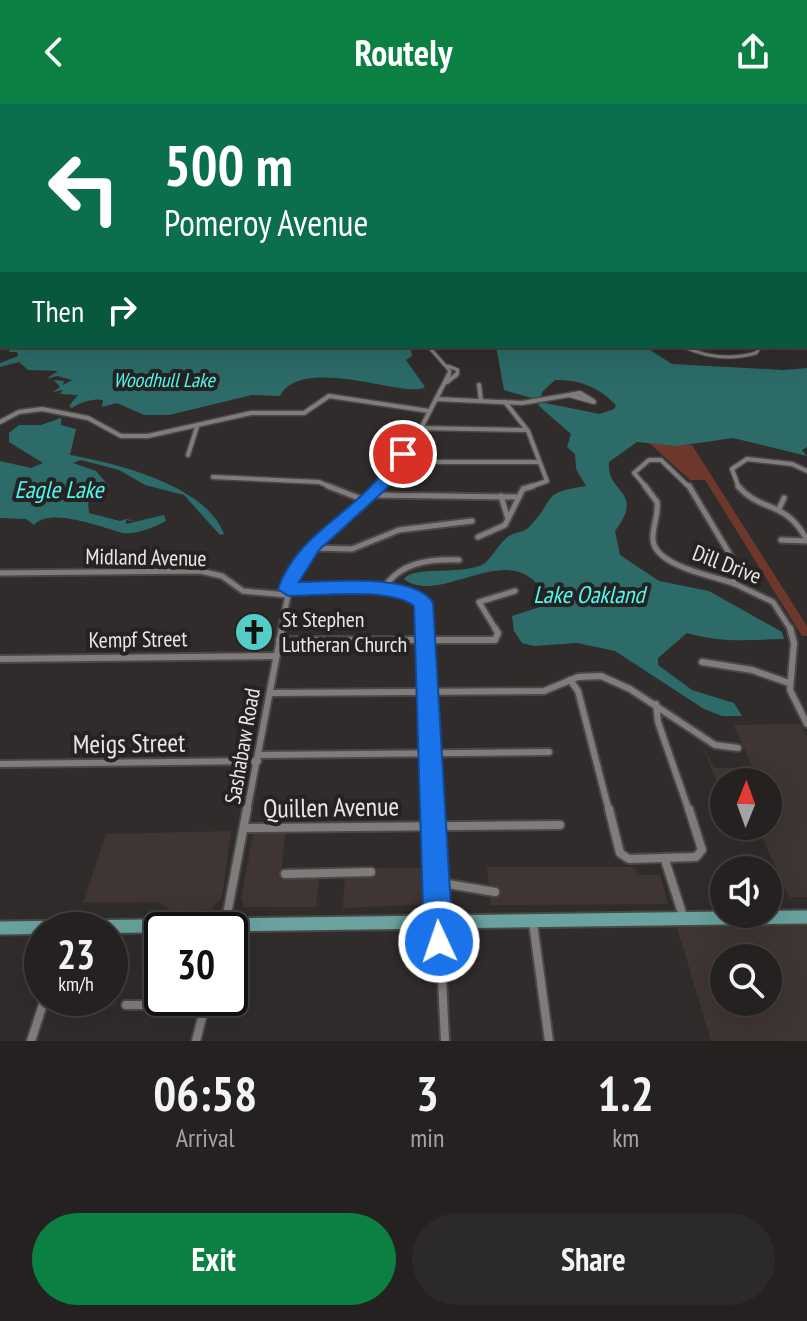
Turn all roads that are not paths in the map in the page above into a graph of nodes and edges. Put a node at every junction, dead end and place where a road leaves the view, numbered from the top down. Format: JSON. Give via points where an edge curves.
{"nodes":[{"id":1,"x":430,"y":348,"type":"edge"},
{"id":2,"x":687,"y":348,"type":"edge"},
{"id":3,"x":759,"y":348,"type":"edge"},
{"id":4,"x":479,"y":385,"type":"dead end"},
{"id":5,"x":569,"y":395,"type":"junction"},
{"id":6,"x":436,"y":399,"type":"junction"},
{"id":7,"x":481,"y":400,"type":"junction"},
{"id":8,"x":505,"y":402,"type":"junction"},
{"id":9,"x":429,"y":411,"type":"junction"},
{"id":10,"x":0,"y":412,"type":"edge"},
{"id":11,"x":9,"y":416,"type":"junction"},
{"id":12,"x":0,"y":422,"type":"edge"},
{"id":13,"x":197,"y":427,"type":"junction"},
{"id":14,"x":419,"y":428,"type":"junction"},
{"id":15,"x":527,"y":430,"type":"junction"},
{"id":16,"x":188,"y":455,"type":"dead end"},
{"id":17,"x":397,"y":462,"type":"junction"},
{"id":18,"x":539,"y":462,"type":"junction"},
{"id":19,"x":807,"y":471,"type":"edge"},
{"id":20,"x":213,"y":477,"type":"dead end"},
{"id":21,"x":371,"y":495,"type":"junction"},
{"id":22,"x":501,"y":496,"type":"junction"},
{"id":23,"x":518,"y":497,"type":"junction"},
{"id":24,"x":784,"y":498,"type":"dead end"},
{"id":25,"x":364,"y":500,"type":"junction"},
{"id":26,"x":779,"y":509,"type":"junction"},
{"id":27,"x":508,"y":519,"type":"junction"},
{"id":28,"x":472,"y":521,"type":"dead end"},
{"id":29,"x":478,"y":537,"type":"dead end"},
{"id":30,"x":781,"y":540,"type":"dead end"},
{"id":31,"x":807,"y":541,"type":"edge"},
{"id":32,"x":311,"y":548,"type":"junction"},
{"id":33,"x":459,"y":560,"type":"dead end"},
{"id":34,"x":0,"y":573,"type":"edge"},
{"id":35,"x":733,"y":584,"type":"junction"},
{"id":36,"x":383,"y":589,"type":"junction"},
{"id":37,"x":515,"y":591,"type":"dead end"},
{"id":38,"x":287,"y":592,"type":"junction"},
{"id":39,"x":279,"y":640,"type":"junction"},
{"id":40,"x":425,"y":640,"type":"junction"},
{"id":41,"x":276,"y":656,"type":"junction"},
{"id":42,"x":0,"y":659,"type":"edge"},
{"id":43,"x":702,"y":662,"type":"dead end"},
{"id":44,"x":570,"y":680,"type":"junction"},
{"id":45,"x":789,"y":683,"type":"junction"},
{"id":46,"x":427,"y":692,"type":"junction"},
{"id":47,"x":270,"y":693,"type":"junction"},
{"id":48,"x":656,"y":704,"type":"junction"},
{"id":49,"x":807,"y":724,"type":"edge"},
{"id":50,"x":738,"y":748,"type":"dead end"},
{"id":51,"x":549,"y":752,"type":"dead end"},
{"id":52,"x":430,"y":753,"type":"junction"},
{"id":53,"x":258,"y":758,"type":"junction"},
{"id":54,"x":0,"y":764,"type":"edge"},
{"id":55,"x":434,"y":825,"type":"junction"},
{"id":56,"x":560,"y":825,"type":"dead end"},
{"id":57,"x":246,"y":828,"type":"junction"},
{"id":58,"x":665,"y":860,"type":"junction"},
{"id":59,"x":371,"y":872,"type":"dead end"},
{"id":60,"x":285,"y":874,"type":"dead end"},
{"id":61,"x":436,"y":882,"type":"junction"},
{"id":62,"x":495,"y":892,"type":"dead end"},
{"id":63,"x":228,"y":912,"type":"edge"},
{"id":64,"x":807,"y":917,"type":"edge"},
{"id":65,"x":532,"y":918,"type":"junction"},
{"id":66,"x":684,"y":919,"type":"junction"},
{"id":67,"x":437,"y":920,"type":"junction"},
{"id":68,"x":248,"y":925,"type":"edge"},
{"id":69,"x":0,"y":928,"type":"edge"},
{"id":70,"x":24,"y":928,"type":"edge"},
{"id":71,"x":39,"y":1016,"type":"edge"},
{"id":72,"x":202,"y":1016,"type":"edge"},
{"id":73,"x":31,"y":1041,"type":"edge"},
{"id":74,"x":196,"y":1041,"type":"edge"},
{"id":75,"x":445,"y":1041,"type":"edge"},
{"id":76,"x":549,"y":1041,"type":"edge"}],
"edges":[{"from":1,"to":6,"type":"street","name":"Sashabaw Road","via":[[448,366]]},
{"from":2,"to":3,"type":"street","via":[[751,355]]},
{"from":4,"to":7,"type":"street"},
{"from":5,"to":5,"type":"street","via":[[587,403],[594,402],[577,392]]},
{"from":5,"to":8,"type":"street"},
{"from":6,"to":7,"type":"street"},
{"from":6,"to":9,"type":"street","name":"Sashabaw Road"},
{"from":7,"to":8,"type":"street"},
{"from":8,"to":15,"type":"street"},
{"from":9,"to":13,"type":"street","via":[[334,396],[304,413],[257,412]]},
{"from":9,"to":14,"type":"street","name":"Sashabaw Road"},
{"from":10,"to":11,"type":"street"},
{"from":11,"to":12,"type":"street"},
{"from":11,"to":13,"type":"street","via":[[31,409],[54,411],[88,418],[126,437]]},
{"from":13,"to":16,"type":"street"},
{"from":14,"to":15,"type":"street"},
{"from":14,"to":17,"type":"street","name":"Sashabaw Road"},
{"from":15,"to":18,"type":"street"},
{"from":17,"to":18,"type":"street"},
{"from":17,"to":21,"type":"street","name":"Sashabaw Road"},
{"from":18,"to":23,"type":"street","via":[[547,481],[523,489]]},
{"from":19,"to":26,"type":"street","via":[[747,459],[732,469],[746,495]]},
{"from":20,"to":25,"type":"street","via":[[319,482]]},
{"from":21,"to":22,"type":"street"},
{"from":21,"to":25,"type":"street","name":"Sashabaw Road"},
{"from":22,"to":23,"type":"street"},
{"from":22,"to":27,"type":"street"},
{"from":23,"to":27,"type":"street"},
{"from":24,"to":26,"type":"street"},
{"from":25,"to":32,"type":"street","name":"Sashabaw Road"},
{"from":26,"to":31,"type":"street","via":[[792,517]]},
{"from":27,"to":29,"type":"street","via":[[501,528]]},
{"from":28,"to":32,"type":"street","via":[[385,533],[352,549]]},
{"from":30,"to":31,"type":"street"},
{"from":32,"to":38,"type":"street","name":"Sashabaw Road"},
{"from":33,"to":36,"type":"street","via":[[410,566]]},
{"from":34,"to":38,"type":"street","name":"Midland Avenue","via":[[200,571],[222,576],[243,591]]},
{"from":35,"to":35,"type":"street","name":"Dill Drive","via":[[654,548],[658,510],[634,470],[649,460],[661,460],[687,482],[732,558]]},
{"from":35,"to":45,"type":"street","name":"Dill Drive","via":[[773,601],[794,633]]},
{"from":36,"to":38,"type":"street","name":"Midland Avenue"},
{"from":36,"to":40,"type":"street","name":"Midland Avenue","via":[[422,600]]},
{"from":37,"to":40,"type":"street","via":[[479,602],[498,633],[495,640]]},
{"from":38,"to":39,"type":"street","name":"Sashabaw Road"},
{"from":39,"to":40,"type":"street"},
{"from":39,"to":41,"type":"street","name":"Sashabaw Road"},
{"from":40,"to":46,"type":"street"},
{"from":41,"to":42,"type":"street","name":"Kempf Street"},
{"from":41,"to":47,"type":"street","name":"Sashabaw Road"},
{"from":43,"to":45,"type":"street"},
{"from":44,"to":46,"type":"street","via":[[544,691]]},
{"from":44,"to":48,"type":"street","via":[[601,676]]},
{"from":44,"to":58,"type":"street","via":[[578,691],[620,853],[629,859]]},
{"from":45,"to":49,"type":"street"},
{"from":46,"to":47,"type":"street"},
{"from":46,"to":52,"type":"street"},
{"from":47,"to":53,"type":"street","name":"Sashabaw Road"},
{"from":48,"to":50,"type":"street","via":[[715,745]]},
{"from":48,"to":58,"type":"street","via":[[702,850],[696,857]]},
{"from":51,"to":52,"type":"street","name":"Meigs Street"},
{"from":52,"to":53,"type":"street","name":"Meigs Street"},
{"from":52,"to":55,"type":"street"},
{"from":53,"to":54,"type":"street","name":"Meigs Street"},
{"from":53,"to":57,"type":"street","name":"Sashabaw Road"},
{"from":55,"to":56,"type":"street","name":"Quillen Avenue"},
{"from":55,"to":57,"type":"street","name":"Quillen Avenue"},
{"from":55,"to":61,"type":"street"},
{"from":57,"to":63,"type":"street","name":"Sashabaw Road"},
{"from":58,"to":66,"type":"street"},
{"from":59,"to":60,"type":"street"},
{"from":61,"to":62,"type":"street"},
{"from":61,"to":67,"type":"street"},
{"from":64,"to":66,"type":"main road"},
{"from":65,"to":66,"type":"main road"},
{"from":65,"to":67,"type":"main road"},
{"from":65,"to":76,"type":"street"},
{"from":67,"to":68,"type":"main road"},
{"from":67,"to":75,"type":"street"},
{"from":69,"to":70,"type":"main road"},
{"from":71,"to":73,"type":"street"},
{"from":72,"to":74,"type":"street"}]}
